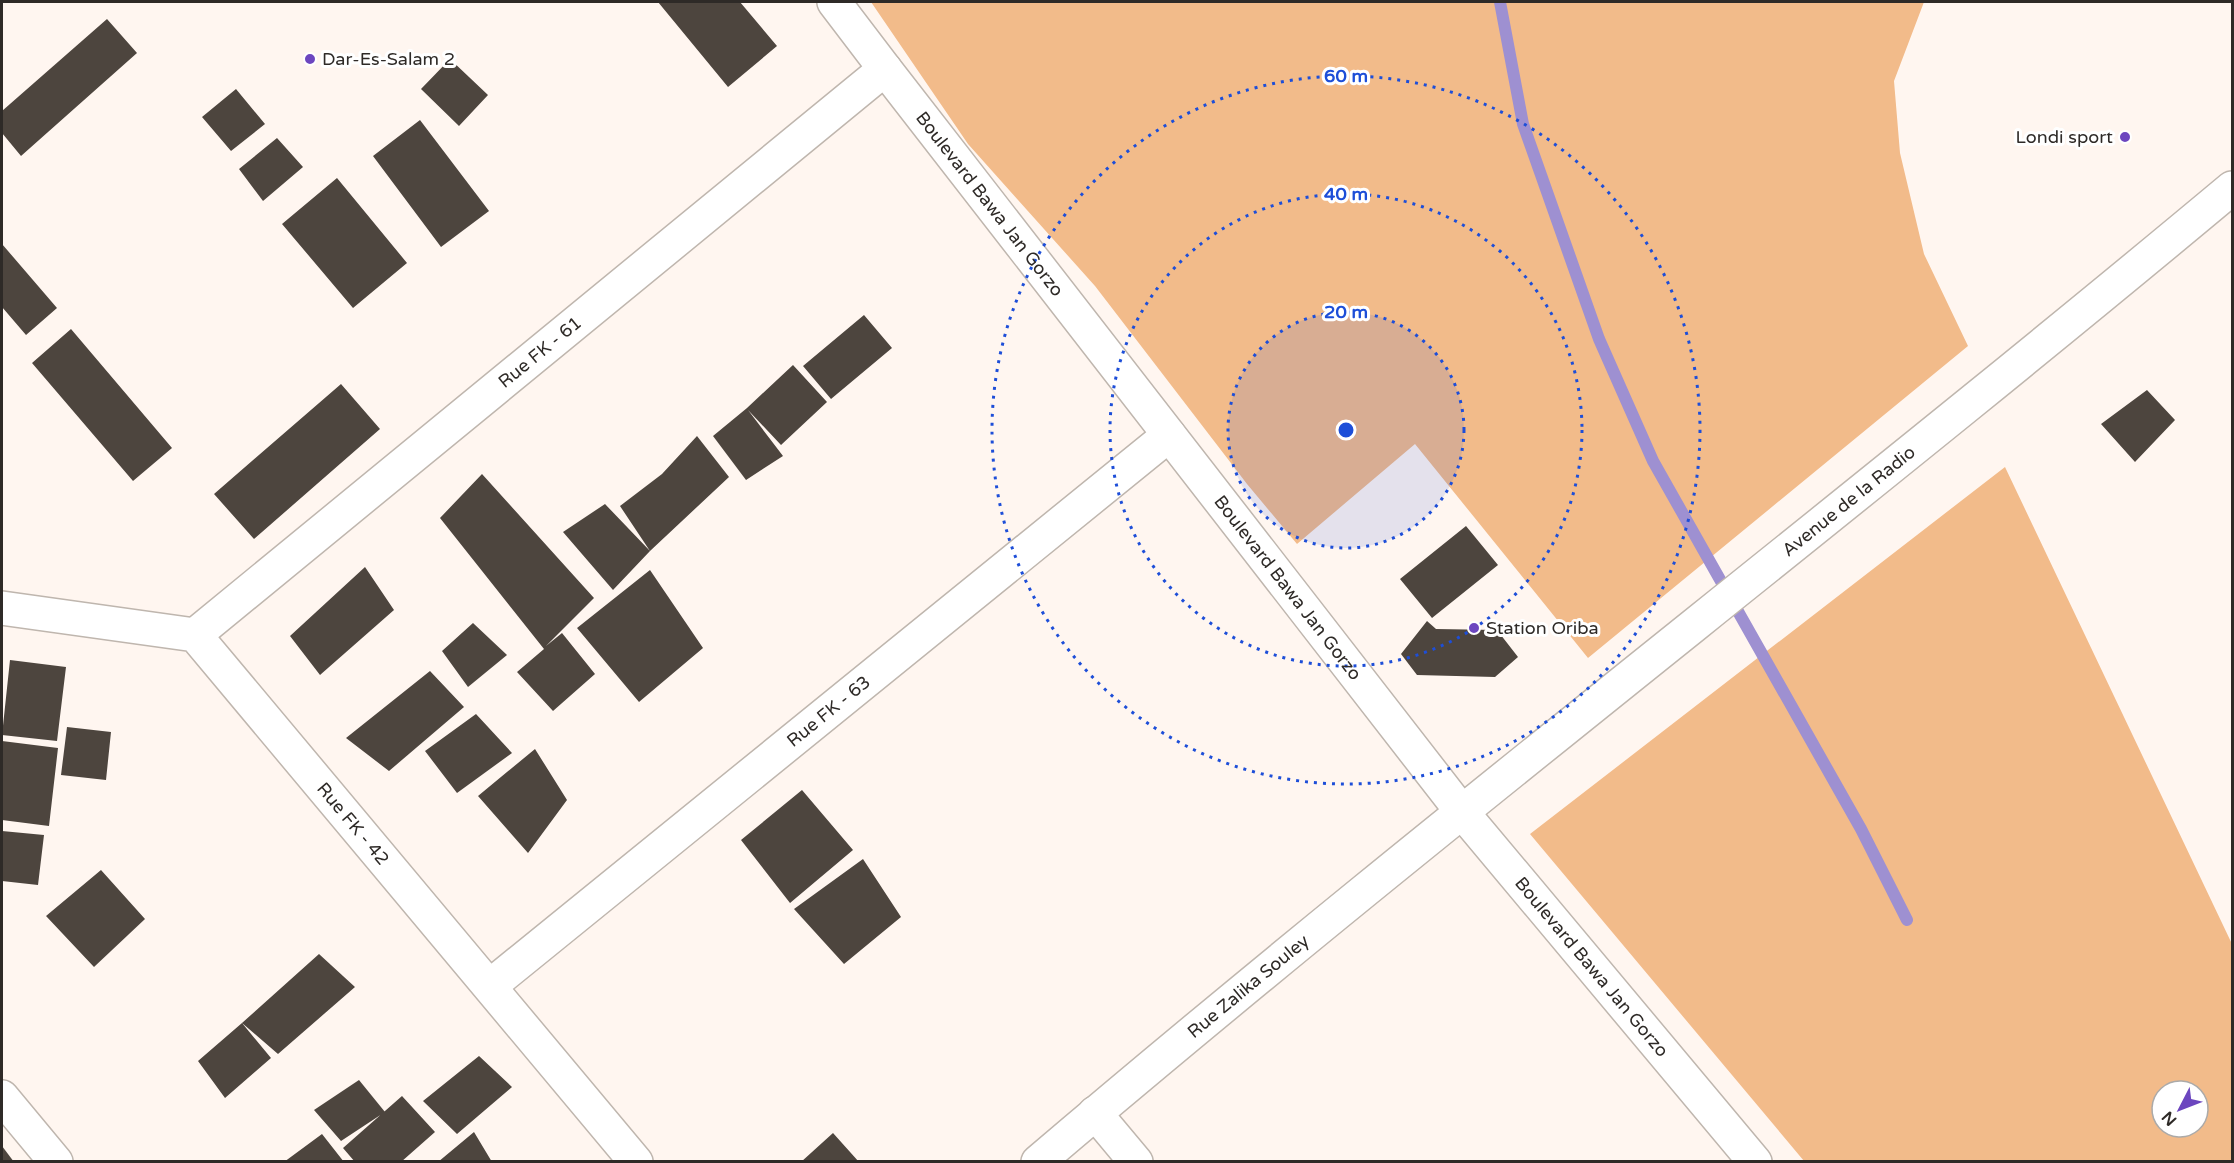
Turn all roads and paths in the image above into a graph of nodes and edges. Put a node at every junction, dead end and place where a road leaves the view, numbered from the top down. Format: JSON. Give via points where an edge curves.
{"nodes":[{"id":1,"x":834,"y":2,"type":"edge"},
{"id":2,"x":885,"y":69,"type":"junction"},
{"id":3,"x":2232,"y":188,"type":"edge"},
{"id":4,"x":1169,"y":435,"type":"junction"},
{"id":5,"x":2,"y":608,"type":"edge"},
{"id":6,"x":195,"y":635,"type":"junction"},
{"id":7,"x":1462,"y":812,"type":"junction"},
{"id":8,"x":490,"y":986,"type":"junction"},
{"id":9,"x":2,"y":1097,"type":"edge"},
{"id":10,"x":1095,"y":1113,"type":"junction"},
{"id":11,"x":56,"y":1161,"type":"edge"},
{"id":12,"x":636,"y":1161,"type":"edge"},
{"id":13,"x":1038,"y":1161,"type":"edge"},
{"id":14,"x":1136,"y":1161,"type":"edge"},
{"id":15,"x":1755,"y":1161,"type":"edge"}],
"edges":[{"from":1,"to":2,"type":"street","name":"Boulevard Bawa Jan Gorzo"},
{"from":2,"to":4,"type":"street","name":"Boulevard Bawa Jan Gorzo"},
{"from":2,"to":6,"type":"street","name":"Rue FK - 61"},
{"from":3,"to":7,"type":"street","name":"Avenue de la Radio","via":[[2042,347]]},
{"from":4,"to":7,"type":"street","name":"Boulevard Bawa Jan Gorzo"},
{"from":4,"to":8,"type":"street","name":"Rue FK - 63"},
{"from":5,"to":6,"type":"street"},
{"from":6,"to":8,"type":"street","name":"Rue FK - 42"},
{"from":7,"to":10,"type":"street","name":"Rue Zalika Souley"},
{"from":7,"to":15,"type":"street","name":"Boulevard Bawa Jan Gorzo"},
{"from":8,"to":12,"type":"street","name":"Rue FK - 42"},
{"from":9,"to":11,"type":"street"},
{"from":10,"to":13,"type":"street","name":"Rue Zalika Souley"},
{"from":10,"to":14,"type":"street"}]}
